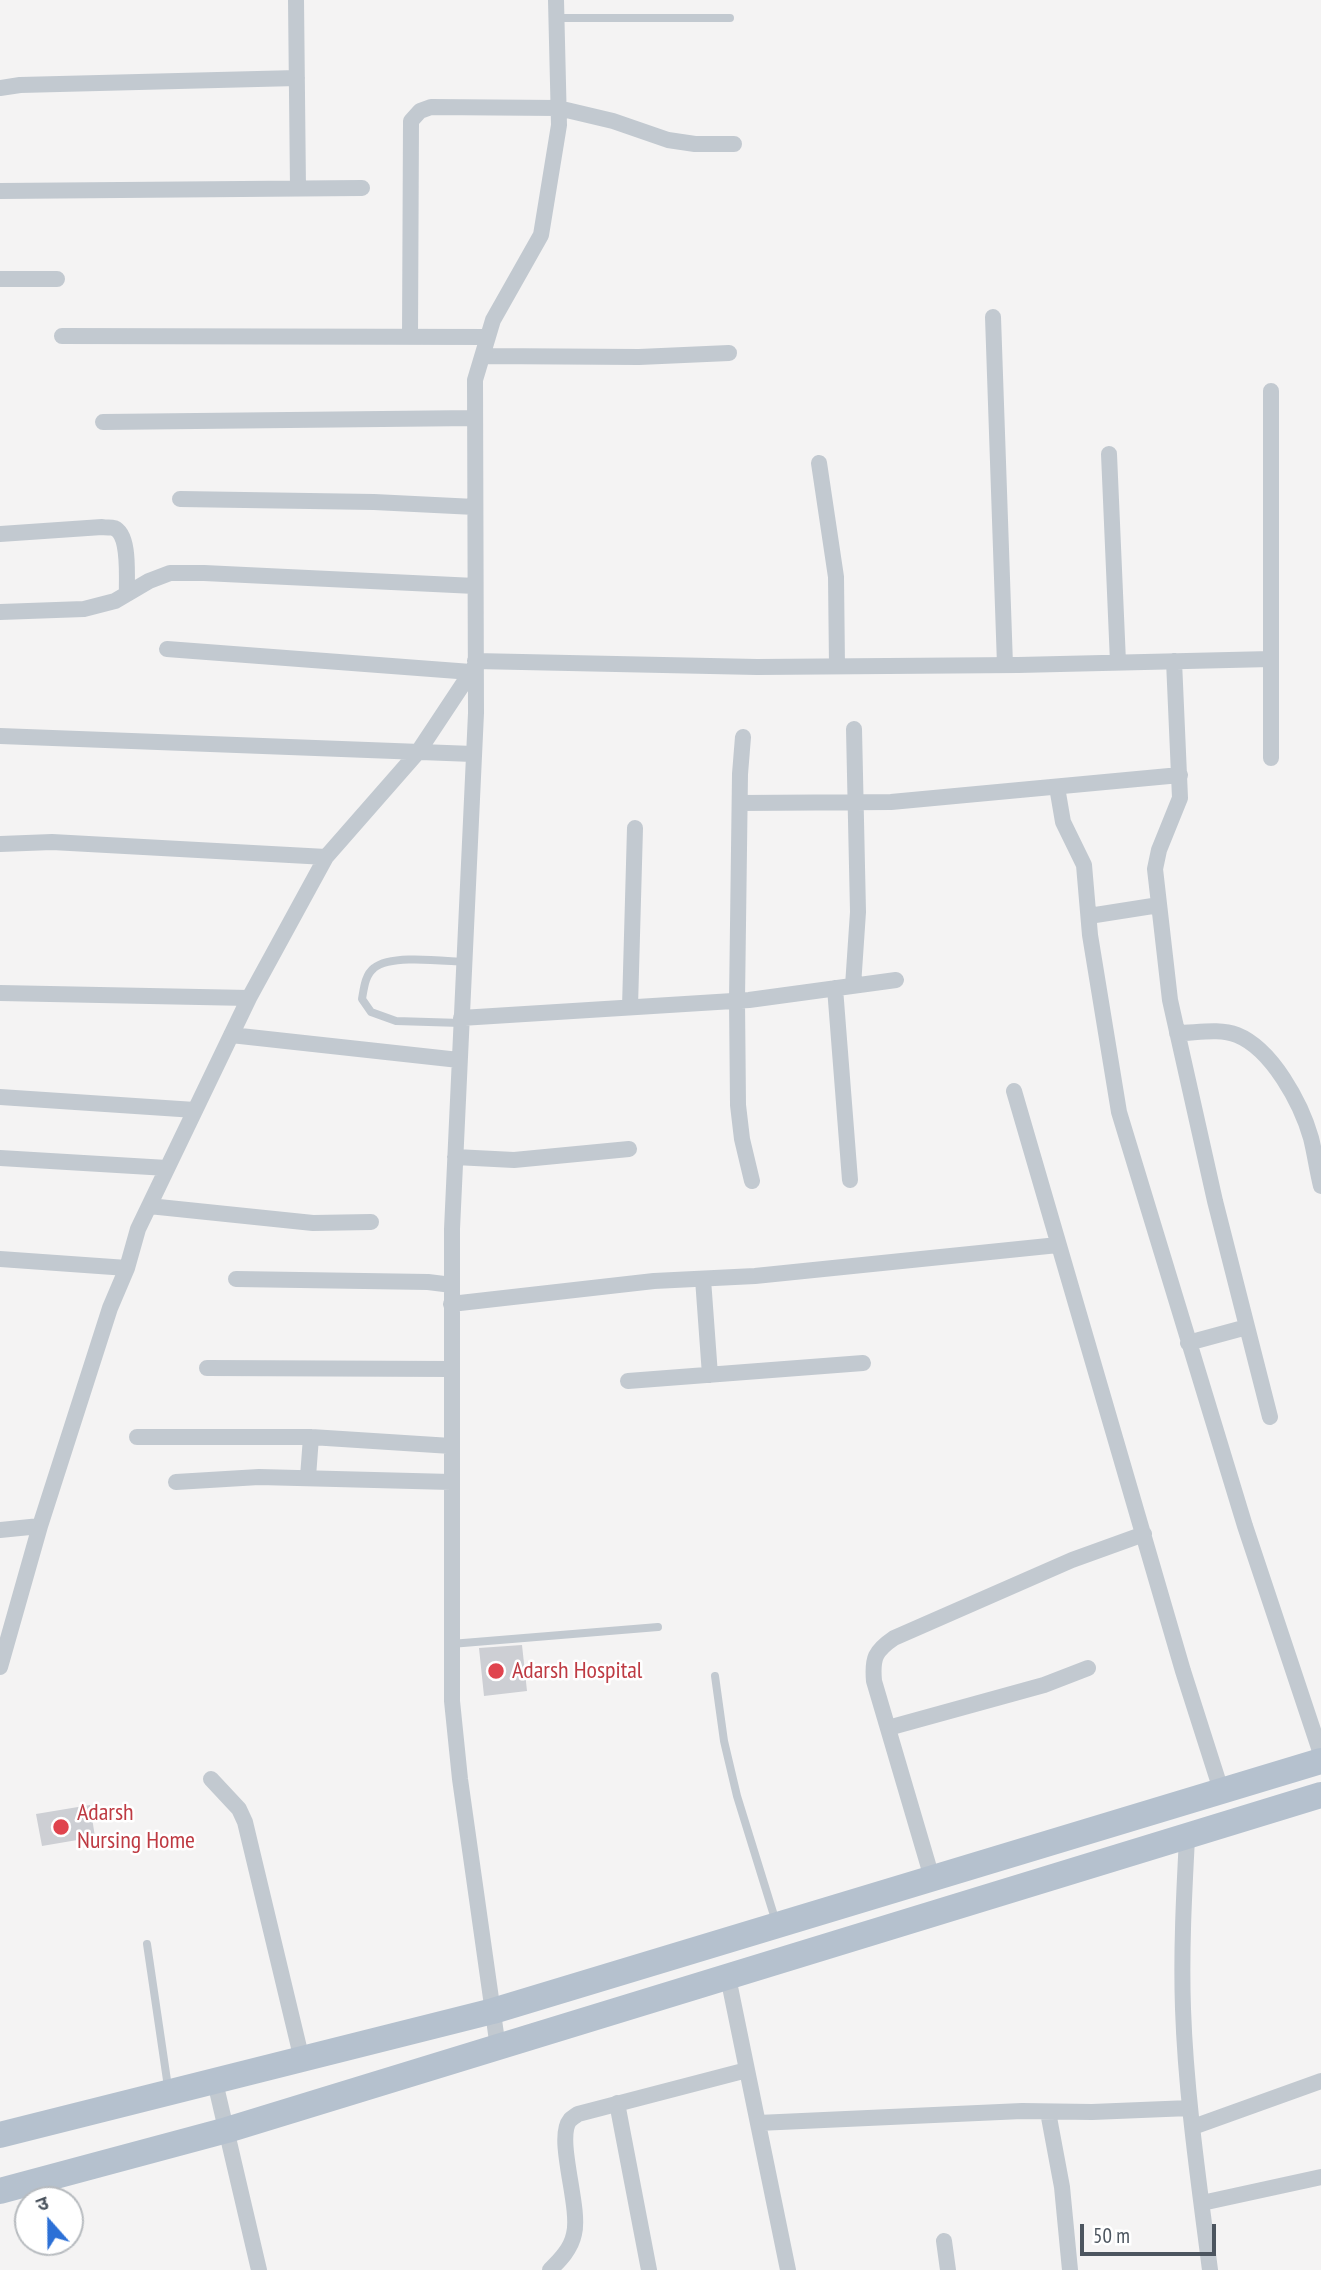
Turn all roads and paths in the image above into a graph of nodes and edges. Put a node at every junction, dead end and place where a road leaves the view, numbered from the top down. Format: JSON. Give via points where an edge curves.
{"nodes":[{"id":1,"x":296,"y":0,"type":"edge"},
{"id":2,"x":556,"y":0,"type":"edge"},
{"id":3,"x":557,"y":18,"type":"junction"},
{"id":4,"x":730,"y":19,"type":"dead end"},
{"id":5,"x":297,"y":78,"type":"junction"},
{"id":6,"x":0,"y":88,"type":"edge"},
{"id":7,"x":558,"y":108,"type":"junction"},
{"id":8,"x":734,"y":144,"type":"dead end"},
{"id":9,"x":298,"y":187,"type":"junction"},
{"id":10,"x":362,"y":188,"type":"dead end"},
{"id":11,"x":0,"y":191,"type":"edge"},
{"id":12,"x":0,"y":279,"type":"edge"},
{"id":13,"x":57,"y":279,"type":"dead end"},
{"id":14,"x":993,"y":317,"type":"dead end"},
{"id":15,"x":62,"y":336,"type":"dead end"},
{"id":16,"x":411,"y":336,"type":"junction"},
{"id":17,"x":488,"y":337,"type":"junction"},
{"id":18,"x":729,"y":353,"type":"dead end"},
{"id":19,"x":482,"y":356,"type":"junction"},
{"id":20,"x":1271,"y":391,"type":"dead end"},
{"id":21,"x":475,"y":418,"type":"junction"},
{"id":22,"x":103,"y":422,"type":"dead end"},
{"id":23,"x":1109,"y":454,"type":"dead end"},
{"id":24,"x":820,"y":463,"type":"dead end"},
{"id":25,"x":180,"y":499,"type":"dead end"},
{"id":26,"x":475,"y":507,"type":"junction"},
{"id":27,"x":0,"y":534,"type":"edge"},
{"id":28,"x":475,"y":586,"type":"junction"},
{"id":29,"x":127,"y":594,"type":"junction"},
{"id":30,"x":0,"y":612,"type":"edge"},
{"id":31,"x":167,"y":649,"type":"dead end"},
{"id":32,"x":1271,"y":659,"type":"junction"},
{"id":33,"x":1174,"y":661,"type":"junction"},
{"id":34,"x":1118,"y":662,"type":"junction"},
{"id":35,"x":1004,"y":665,"type":"junction"},
{"id":36,"x":474,"y":666,"type":"junction"},
{"id":37,"x":837,"y":666,"type":"junction"},
{"id":38,"x":854,"y":729,"type":"dead end"},
{"id":39,"x":0,"y":736,"type":"edge"},
{"id":40,"x":743,"y":737,"type":"dead end"},
{"id":41,"x":418,"y":752,"type":"junction"},
{"id":42,"x":473,"y":754,"type":"junction"},
{"id":43,"x":1271,"y":758,"type":"dead end"},
{"id":44,"x":1180,"y":775,"type":"junction"},
{"id":45,"x":1057,"y":787,"type":"junction"},
{"id":46,"x":855,"y":802,"type":"junction"},
{"id":47,"x":740,"y":803,"type":"junction"},
{"id":48,"x":635,"y":828,"type":"dead end"},
{"id":49,"x":0,"y":844,"type":"edge"},
{"id":50,"x":326,"y":857,"type":"junction"},
{"id":51,"x":1159,"y":905,"type":"junction"},
{"id":52,"x":1089,"y":916,"type":"junction"},
{"id":53,"x":464,"y":962,"type":"junction"},
{"id":54,"x":896,"y":980,"type":"dead end"},
{"id":55,"x":853,"y":986,"type":"junction"},
{"id":56,"x":835,"y":988,"type":"junction"},
{"id":57,"x":0,"y":993,"type":"edge"},
{"id":58,"x":249,"y":998,"type":"junction"},
{"id":59,"x":737,"y":1000,"type":"junction"},
{"id":60,"x":630,"y":1007,"type":"junction"},
{"id":61,"x":461,"y":1021,"type":"junction"},
{"id":62,"x":1177,"y":1033,"type":"junction"},
{"id":63,"x":231,"y":1035,"type":"junction"},
{"id":64,"x":459,"y":1060,"type":"junction"},
{"id":65,"x":1014,"y":1091,"type":"dead end"},
{"id":66,"x":0,"y":1097,"type":"edge"},
{"id":67,"x":195,"y":1110,"type":"junction"},
{"id":68,"x":629,"y":1149,"type":"dead end"},
{"id":69,"x":455,"y":1157,"type":"junction"},
{"id":70,"x":0,"y":1158,"type":"edge"},
{"id":71,"x":167,"y":1168,"type":"junction"},
{"id":72,"x":850,"y":1180,"type":"dead end"},
{"id":73,"x":752,"y":1181,"type":"dead end"},
{"id":74,"x":1321,"y":1186,"type":"edge"},
{"id":75,"x":149,"y":1206,"type":"junction"},
{"id":76,"x":371,"y":1222,"type":"dead end"},
{"id":77,"x":1058,"y":1245,"type":"junction"},
{"id":78,"x":0,"y":1259,"type":"edge"},
{"id":79,"x":127,"y":1268,"type":"junction"},
{"id":80,"x":236,"y":1279,"type":"dead end"},
{"id":81,"x":703,"y":1279,"type":"junction"},
{"id":82,"x":452,"y":1284,"type":"junction"},
{"id":83,"x":451,"y":1304,"type":"junction"},
{"id":84,"x":1247,"y":1327,"type":"junction"},
{"id":85,"x":1188,"y":1343,"type":"junction"},
{"id":86,"x":863,"y":1363,"type":"dead end"},
{"id":87,"x":207,"y":1368,"type":"dead end"},
{"id":88,"x":451,"y":1369,"type":"junction"},
{"id":89,"x":710,"y":1375,"type":"junction"},
{"id":90,"x":628,"y":1381,"type":"dead end"},
{"id":91,"x":1270,"y":1417,"type":"dead end"},
{"id":92,"x":137,"y":1437,"type":"dead end"},
{"id":93,"x":311,"y":1437,"type":"junction"},
{"id":94,"x":451,"y":1446,"type":"junction"},
{"id":95,"x":308,"y":1477,"type":"junction"},
{"id":96,"x":176,"y":1482,"type":"dead end"},
{"id":97,"x":451,"y":1482,"type":"junction"},
{"id":98,"x":40,"y":1526,"type":"junction"},
{"id":99,"x":0,"y":1530,"type":"edge"},
{"id":100,"x":1144,"y":1534,"type":"junction"},
{"id":101,"x":658,"y":1627,"type":"dead end"},
{"id":102,"x":452,"y":1644,"type":"junction"},
{"id":103,"x":0,"y":1667,"type":"edge"},
{"id":104,"x":1088,"y":1668,"type":"dead end"},
{"id":105,"x":715,"y":1676,"type":"dead end"},
{"id":106,"x":888,"y":1728,"type":"junction"},
{"id":107,"x":1321,"y":1754,"type":"edge"},
{"id":108,"x":1321,"y":1761,"type":"edge"},
{"id":109,"x":211,"y":1779,"type":"dead end"},
{"id":110,"x":1221,"y":1790,"type":"junction"},
{"id":111,"x":1321,"y":1796,"type":"edge"},
{"id":112,"x":1187,"y":1838,"type":"junction"},
{"id":113,"x":932,"y":1878,"type":"junction"},
{"id":114,"x":777,"y":1925,"type":"junction"},
{"id":115,"x":147,"y":1944,"type":"dead end"},
{"id":116,"x":728,"y":1977,"type":"junction"},
{"id":117,"x":494,"y":2011,"type":"junction"},
{"id":118,"x":498,"y":2048,"type":"junction"},
{"id":119,"x":302,"y":2060,"type":"junction"},
{"id":120,"x":747,"y":2070,"type":"junction"},
{"id":121,"x":1321,"y":2081,"type":"edge"},
{"id":122,"x":215,"y":2082,"type":"junction"},
{"id":123,"x":169,"y":2094,"type":"junction"},
{"id":124,"x":617,"y":2103,"type":"junction"},
{"id":125,"x":1190,"y":2108,"type":"junction"},
{"id":126,"x":1048,"y":2112,"type":"junction"},
{"id":127,"x":758,"y":2123,"type":"junction"},
{"id":128,"x":1193,"y":2127,"type":"junction"},
{"id":129,"x":227,"y":2130,"type":"junction"},
{"id":130,"x":0,"y":2135,"type":"edge"},
{"id":131,"x":1321,"y":2177,"type":"edge"},
{"id":132,"x":0,"y":2191,"type":"edge"},
{"id":133,"x":1202,"y":2203,"type":"junction"},
{"id":134,"x":944,"y":2241,"type":"dead end"},
{"id":135,"x":259,"y":2270,"type":"edge"},
{"id":136,"x":550,"y":2270,"type":"edge"},
{"id":137,"x":649,"y":2270,"type":"edge"},
{"id":138,"x":789,"y":2270,"type":"edge"},
{"id":139,"x":948,"y":2270,"type":"edge"},
{"id":140,"x":1070,"y":2270,"type":"edge"},
{"id":141,"x":1210,"y":2270,"type":"edge"}],
"edges":[{"from":1,"to":5,"type":"street"},
{"from":2,"to":3,"type":"street"},
{"from":3,"to":4,"type":"lane"},
{"from":3,"to":7,"type":"street"},
{"from":5,"to":6,"type":"street"},
{"from":5,"to":9,"type":"street"},
{"from":7,"to":8,"type":"street","via":[[668,140]]},
{"from":7,"to":16,"type":"street","via":[[431,107],[411,121]]},
{"from":7,"to":17,"type":"street","via":[[541,235]]},
{"from":9,"to":10,"type":"street"},
{"from":9,"to":11,"type":"street"},
{"from":12,"to":13,"type":"street"},
{"from":14,"to":35,"type":"street"},
{"from":15,"to":16,"type":"street"},
{"from":16,"to":17,"type":"street"},
{"from":17,"to":19,"type":"street"},
{"from":18,"to":19,"type":"street"},
{"from":19,"to":21,"type":"street","via":[[475,380]]},
{"from":20,"to":32,"type":"street"},
{"from":21,"to":22,"type":"street"},
{"from":21,"to":26,"type":"street"},
{"from":23,"to":34,"type":"street"},
{"from":24,"to":37,"type":"street","via":[[836,577]]},
{"from":25,"to":26,"type":"street"},
{"from":26,"to":28,"type":"street"},
{"from":27,"to":29,"type":"street","via":[[115,528],[126,548]]},
{"from":28,"to":29,"type":"street","via":[[170,573]]},
{"from":28,"to":36,"type":"street"},
{"from":29,"to":30,"type":"street","via":[[84,609]]},
{"from":31,"to":36,"type":"street"},
{"from":32,"to":33,"type":"street"},
{"from":32,"to":43,"type":"street"},
{"from":33,"to":34,"type":"street"},
{"from":33,"to":44,"type":"street"},
{"from":34,"to":35,"type":"street"},
{"from":35,"to":37,"type":"street"},
{"from":36,"to":37,"type":"street"},
{"from":36,"to":41,"type":"street"},
{"from":36,"to":42,"type":"street"},
{"from":38,"to":46,"type":"street"},
{"from":39,"to":41,"type":"street"},
{"from":40,"to":47,"type":"street"},
{"from":41,"to":42,"type":"street"},
{"from":41,"to":50,"type":"street"},
{"from":42,"to":53,"type":"street"},
{"from":44,"to":45,"type":"street"},
{"from":44,"to":51,"type":"street","via":[[1180,799],[1155,869]]},
{"from":45,"to":46,"type":"street"},
{"from":45,"to":52,"type":"street","via":[[1063,822],[1084,865]]},
{"from":46,"to":47,"type":"street"},
{"from":46,"to":55,"type":"street","via":[[858,912]]},
{"from":47,"to":59,"type":"street"},
{"from":48,"to":60,"type":"street"},
{"from":49,"to":50,"type":"street","via":[[52,842]]},
{"from":50,"to":58,"type":"street"},
{"from":51,"to":52,"type":"street"},
{"from":51,"to":62,"type":"street"},
{"from":52,"to":85,"type":"street","via":[[1119,1112]]},
{"from":53,"to":61,"type":"street"},
{"from":53,"to":61,"type":"lane","via":[[413,959],[374,967],[362,999],[370,1012],[396,1021]]},
{"from":54,"to":55,"type":"street"},
{"from":55,"to":56,"type":"street"},
{"from":56,"to":59,"type":"street"},
{"from":56,"to":72,"type":"street"},
{"from":57,"to":58,"type":"street"},
{"from":58,"to":63,"type":"street"},
{"from":59,"to":60,"type":"street"},
{"from":59,"to":73,"type":"street","via":[[738,1105]]},
{"from":60,"to":61,"type":"street"},
{"from":61,"to":64,"type":"street"},
{"from":62,"to":74,"type":"street","via":[[1219,1032],[1256,1046],[1288,1083],[1311,1137]]},
{"from":62,"to":84,"type":"street"},
{"from":63,"to":64,"type":"street"},
{"from":63,"to":67,"type":"street"},
{"from":64,"to":69,"type":"street"},
{"from":65,"to":77,"type":"street"},
{"from":66,"to":67,"type":"street"},
{"from":67,"to":71,"type":"street"},
{"from":68,"to":69,"type":"street","via":[[514,1160]]},
{"from":69,"to":82,"type":"street"},
{"from":70,"to":71,"type":"street"},
{"from":71,"to":75,"type":"street"},
{"from":75,"to":76,"type":"street","via":[[313,1223]]},
{"from":75,"to":79,"type":"street"},
{"from":77,"to":81,"type":"street"},
{"from":77,"to":100,"type":"street"},
{"from":78,"to":79,"type":"street"},
{"from":79,"to":98,"type":"street"},
{"from":80,"to":82,"type":"street"},
{"from":81,"to":83,"type":"street"},
{"from":81,"to":89,"type":"street"},
{"from":82,"to":83,"type":"street"},
{"from":83,"to":88,"type":"street"},
{"from":84,"to":85,"type":"street"},
{"from":84,"to":91,"type":"street"},
{"from":85,"to":107,"type":"street"},
{"from":86,"to":89,"type":"street"},
{"from":87,"to":88,"type":"street"},
{"from":88,"to":94,"type":"street"},
{"from":89,"to":90,"type":"street"},
{"from":92,"to":93,"type":"street"},
{"from":93,"to":94,"type":"street"},
{"from":93,"to":95,"type":"street"},
{"from":94,"to":97,"type":"street"},
{"from":95,"to":96,"type":"street"},
{"from":95,"to":97,"type":"street"},
{"from":97,"to":102,"type":"street"},
{"from":98,"to":99,"type":"street"},
{"from":98,"to":103,"type":"street"},
{"from":100,"to":106,"type":"street","via":[[1072,1560],[879,1648],[874,1681]]},
{"from":100,"to":110,"type":"street"},
{"from":101,"to":102,"type":"lane"},
{"from":102,"to":117,"type":"street","via":[[460,1779]]},
{"from":104,"to":106,"type":"street","via":[[1044,1685]]},
{"from":105,"to":114,"type":"lane","via":[[737,1796]]},
{"from":106,"to":113,"type":"street"},
{"from":108,"to":110,"type":"main road"},
{"from":109,"to":119,"type":"street","via":[[245,1822]]},
{"from":110,"to":113,"type":"main road"},
{"from":111,"to":112,"type":"main road"},
{"from":112,"to":116,"type":"main road"},
{"from":112,"to":125,"type":"street","via":[[1182,1943]]},
{"from":113,"to":114,"type":"main road"},
{"from":114,"to":117,"type":"main road"},
{"from":115,"to":123,"type":"lane"},
{"from":116,"to":118,"type":"main road"},
{"from":116,"to":120,"type":"street"},
{"from":117,"to":118,"type":"street"},
{"from":117,"to":119,"type":"main road"},
{"from":118,"to":129,"type":"main road"},
{"from":119,"to":122,"type":"main road"},
{"from":120,"to":124,"type":"street"},
{"from":120,"to":127,"type":"street"},
{"from":121,"to":128,"type":"street"},
{"from":122,"to":123,"type":"main road"},
{"from":122,"to":129,"type":"street"},
{"from":123,"to":130,"type":"main road"},
{"from":124,"to":136,"type":"street","via":[[578,2114],[566,2127],[576,2219],[569,2249]]},
{"from":124,"to":137,"type":"street"},
{"from":125,"to":126,"type":"street"},
{"from":125,"to":128,"type":"street"},
{"from":126,"to":127,"type":"street"},
{"from":126,"to":140,"type":"street","via":[[1062,2187]]},
{"from":127,"to":138,"type":"street"},
{"from":128,"to":133,"type":"street"},
{"from":129,"to":132,"type":"main road"},
{"from":129,"to":135,"type":"street"},
{"from":131,"to":133,"type":"street"},
{"from":133,"to":141,"type":"street"},
{"from":134,"to":139,"type":"street"}]}
